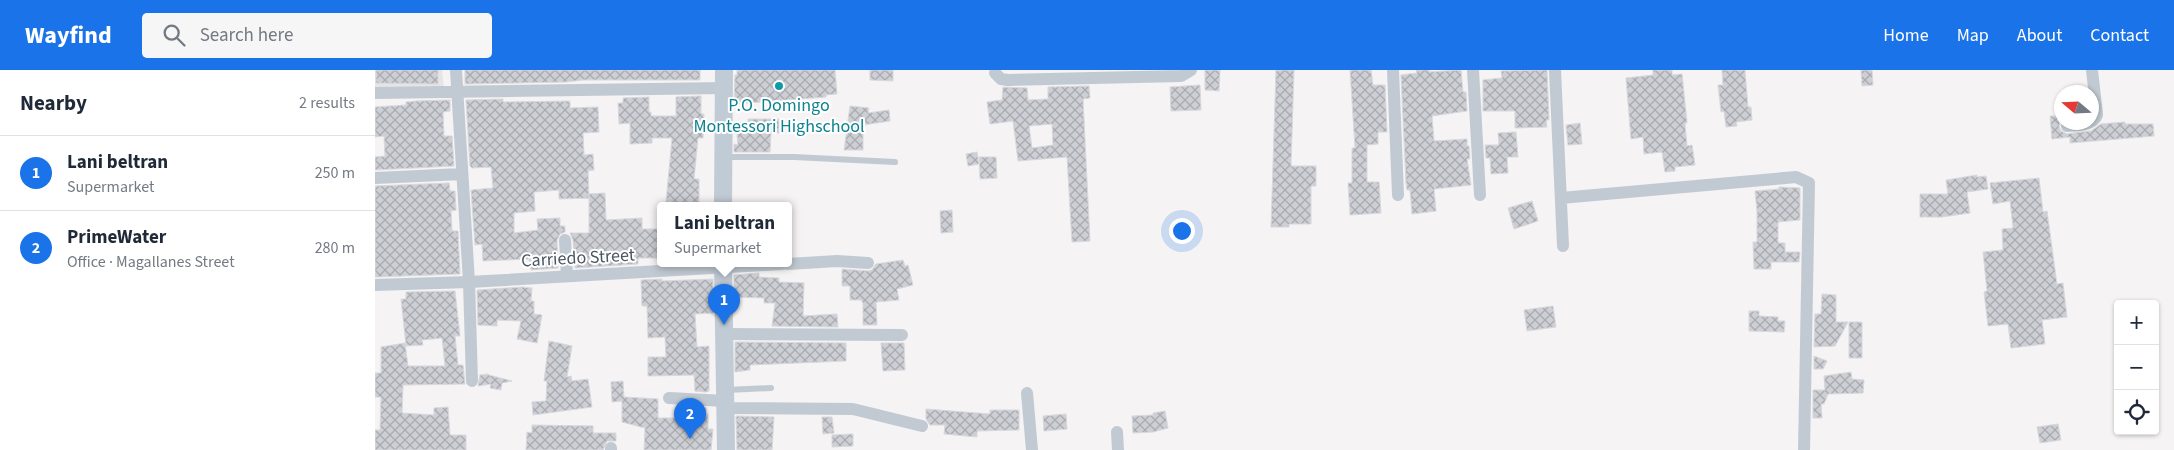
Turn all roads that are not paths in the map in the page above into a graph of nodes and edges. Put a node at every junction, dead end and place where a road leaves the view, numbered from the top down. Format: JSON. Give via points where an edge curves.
{"nodes":[{"id":1,"x":456,"y":70,"type":"edge"},
{"id":2,"x":724,"y":70,"type":"edge"},
{"id":3,"x":1191,"y":70,"type":"edge"},
{"id":4,"x":1393,"y":70,"type":"edge"},
{"id":5,"x":1473,"y":70,"type":"edge"},
{"id":6,"x":1555,"y":70,"type":"edge"},
{"id":7,"x":2092,"y":70,"type":"edge"},
{"id":8,"x":995,"y":73,"type":"dead end"},
{"id":9,"x":2094,"y":85,"type":"edge"},
{"id":10,"x":724,"y":88,"type":"junction"},
{"id":11,"x":457,"y":92,"type":"junction"},
{"id":12,"x":375,"y":93,"type":"edge"},
{"id":13,"x":723,"y":157,"type":"junction"},
{"id":14,"x":895,"y":162,"type":"dead end"},
{"id":15,"x":462,"y":174,"type":"junction"},
{"id":16,"x":375,"y":178,"type":"edge"},
{"id":17,"x":1398,"y":195,"type":"dead end"},
{"id":18,"x":1480,"y":195,"type":"dead end"},
{"id":19,"x":1561,"y":198,"type":"junction"},
{"id":20,"x":723,"y":202,"type":"edge"},
{"id":21,"x":565,"y":240,"type":"dead end"},
{"id":22,"x":1563,"y":246,"type":"dead end"},
{"id":23,"x":868,"y":263,"type":"dead end"},
{"id":24,"x":792,"y":264,"type":"edge"},
{"id":25,"x":695,"y":267,"type":"edge"},
{"id":26,"x":723,"y":267,"type":"edge"},
{"id":27,"x":567,"y":276,"type":"junction"},
{"id":28,"x":469,"y":282,"type":"junction"},
{"id":29,"x":375,"y":285,"type":"edge"},
{"id":30,"x":724,"y":334,"type":"junction"},
{"id":31,"x":902,"y":335,"type":"dead end"},
{"id":32,"x":472,"y":380,"type":"dead end"},
{"id":33,"x":771,"y":388,"type":"dead end"},
{"id":34,"x":1027,"y":393,"type":"dead end"},
{"id":35,"x":669,"y":398,"type":"dead end"},
{"id":36,"x":725,"y":399,"type":"junction"},
{"id":37,"x":922,"y":426,"type":"dead end"},
{"id":38,"x":1117,"y":432,"type":"dead end"},
{"id":39,"x":726,"y":450,"type":"edge"},
{"id":40,"x":1032,"y":450,"type":"edge"},
{"id":41,"x":1118,"y":450,"type":"edge"},
{"id":42,"x":1804,"y":450,"type":"edge"}],
"edges":[{"from":1,"to":11,"type":"street"},
{"from":2,"to":10,"type":"street"},
{"from":3,"to":8,"type":"street","via":[[1181,76],[1008,80]]},
{"from":4,"to":17,"type":"street"},
{"from":5,"to":18,"type":"street"},
{"from":6,"to":19,"type":"street"},
{"from":7,"to":9,"type":"street"},
{"from":10,"to":11,"type":"street"},
{"from":10,"to":13,"type":"street"},
{"from":11,"to":12,"type":"street"},
{"from":11,"to":15,"type":"street"},
{"from":13,"to":14,"type":"lane"},
{"from":13,"to":20,"type":"street"},
{"from":15,"to":16,"type":"street"},
{"from":15,"to":28,"type":"street"},
{"from":19,"to":22,"type":"street"},
{"from":19,"to":42,"type":"street","via":[[1796,177],[1809,183]]},
{"from":21,"to":27,"type":"street"},
{"from":23,"to":24,"type":"street"},
{"from":25,"to":27,"type":"street","name":"Carriedo Street"},
{"from":26,"to":30,"type":"street"},
{"from":27,"to":28,"type":"street","name":"Carriedo Street"},
{"from":28,"to":29,"type":"street","name":"Carriedo Street"},
{"from":28,"to":32,"type":"street"},
{"from":30,"to":31,"type":"street"},
{"from":30,"to":36,"type":"street"},
{"from":33,"to":36,"type":"lane"},
{"from":34,"to":40,"type":"street"},
{"from":35,"to":36,"type":"street"},
{"from":36,"to":37,"type":"street","via":[[853,408]]},
{"from":36,"to":39,"type":"street"},
{"from":38,"to":41,"type":"street"}]}
